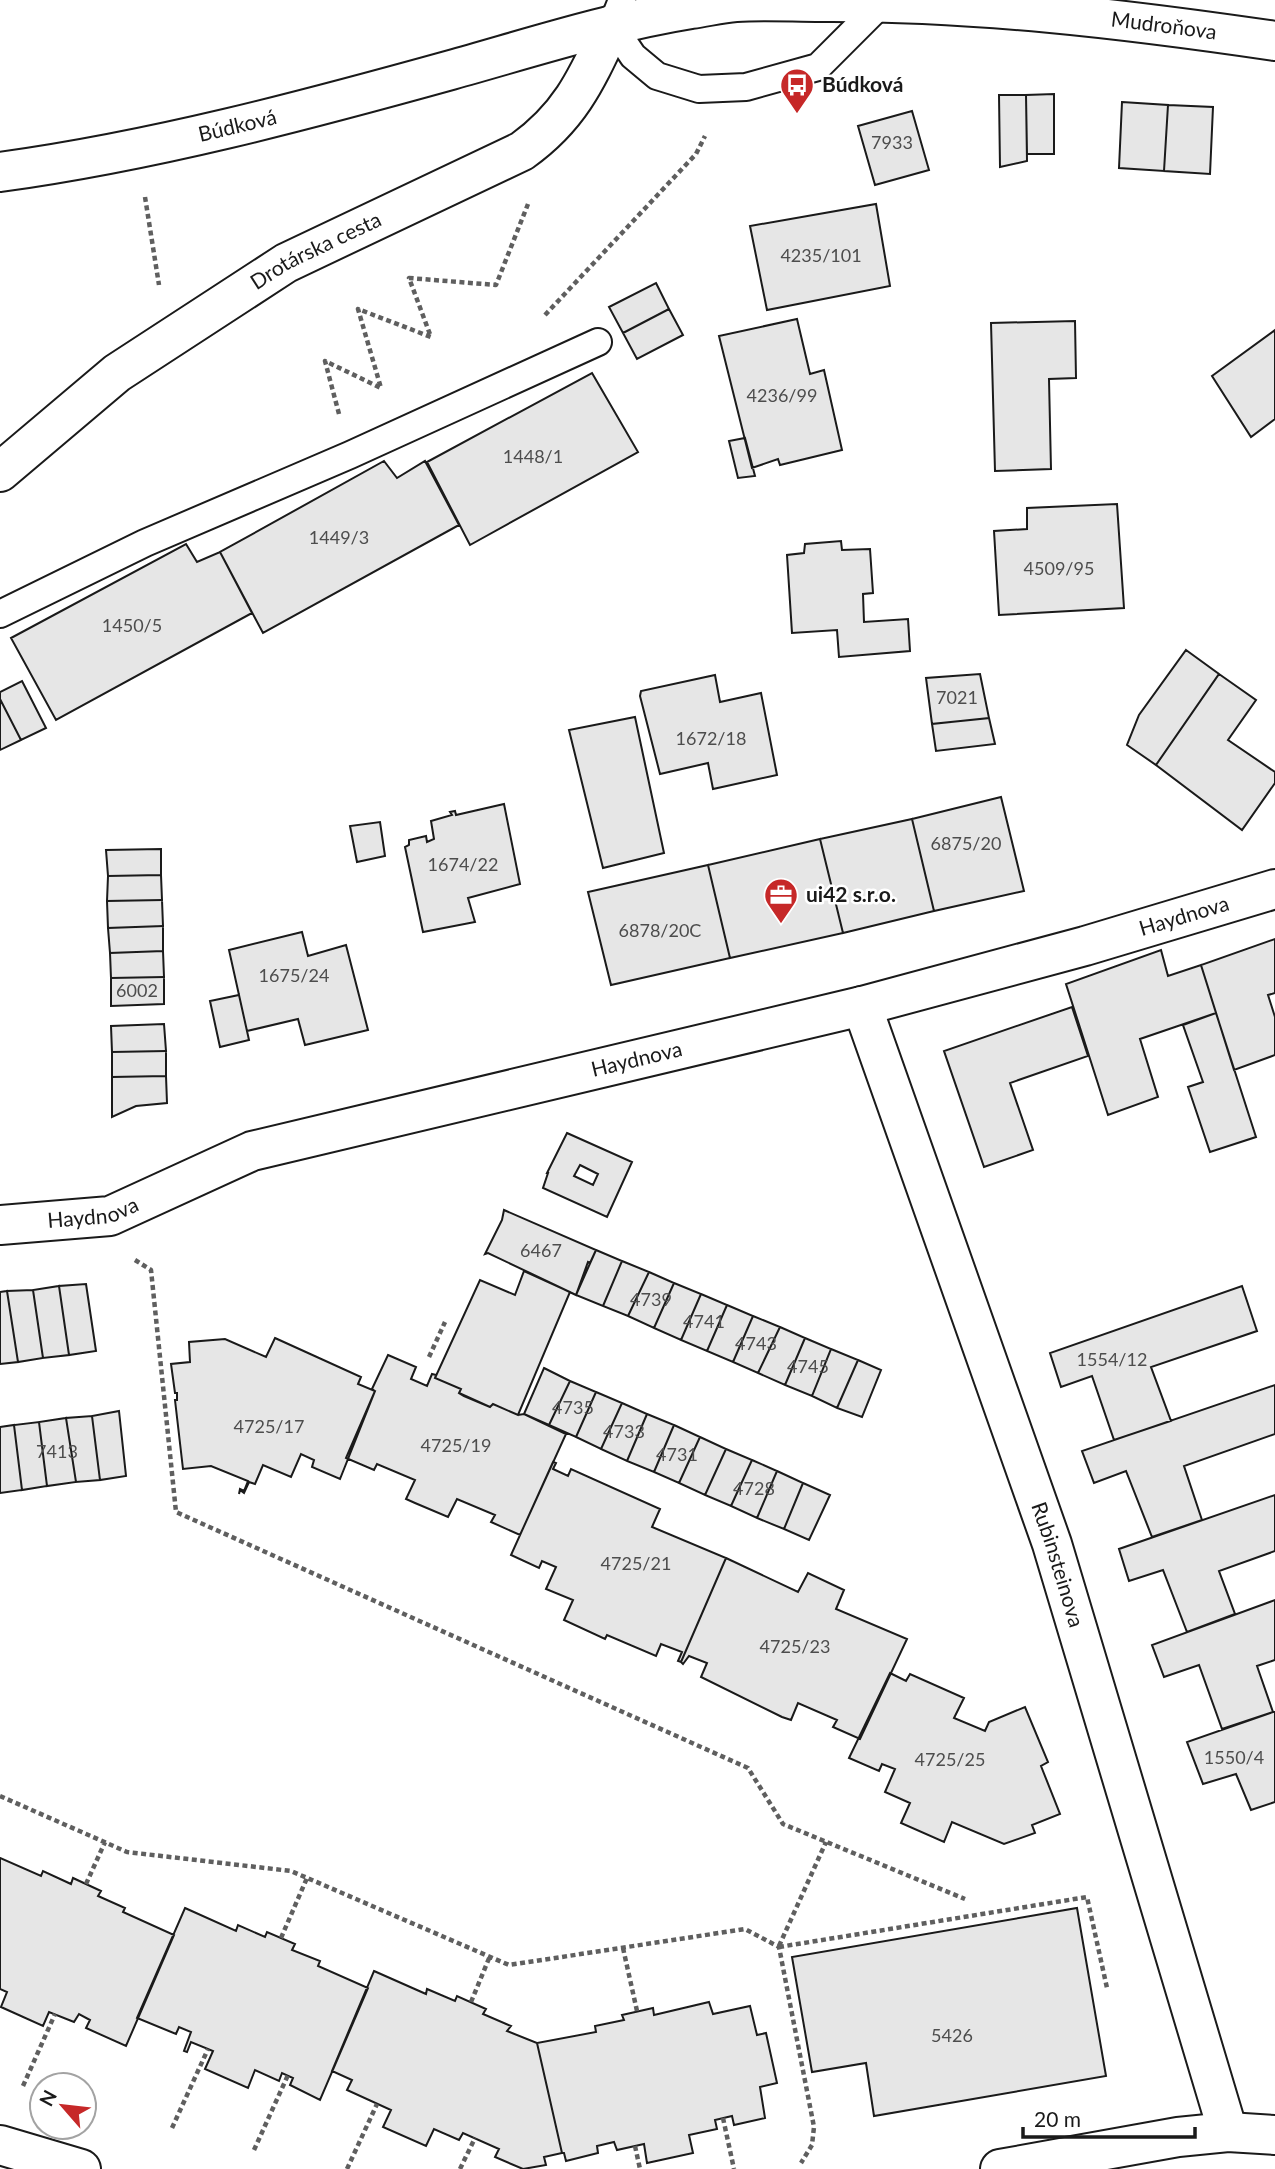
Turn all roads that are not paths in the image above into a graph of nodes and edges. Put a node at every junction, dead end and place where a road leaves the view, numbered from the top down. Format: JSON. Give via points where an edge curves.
{"nodes":[{"id":1,"x":883,"y":1,"type":"edge"},
{"id":2,"x":1011,"y":4,"type":"edge"},
{"id":3,"x":617,"y":13,"type":"edge"},
{"id":4,"x":1275,"y":41,"type":"edge"},
{"id":5,"x":0,"y":172,"type":"edge"},
{"id":6,"x":598,"y":342,"type":"dead end"},
{"id":7,"x":0,"y":472,"type":"edge"},
{"id":8,"x":0,"y":614,"type":"edge"},
{"id":9,"x":1275,"y":889,"type":"edge"},
{"id":10,"x":862,"y":1006,"type":"junction"},
{"id":11,"x":0,"y":1225,"type":"edge"},
{"id":12,"x":1228,"y":2132,"type":"junction"},
{"id":13,"x":1275,"y":2135,"type":"edge"},
{"id":14,"x":0,"y":2145,"type":"edge"},
{"id":15,"x":81,"y":2169,"type":"edge"},
{"id":16,"x":1000,"y":2169,"type":"edge"}],
"edges":[{"from":1,"to":2,"type":"street","name":"Búdková"},
{"from":1,"to":3,"type":"street","name":"Búdková","via":[[735,2],[670,12]]},
{"from":1,"to":3,"type":"lane","via":[[818,67],[746,87],[699,89],[657,76],[633,56]]},
{"from":2,"to":4,"type":"street","name":"Mudroňova"},
{"from":3,"to":5,"type":"street","name":"Búdková","via":[[406,83],[166,143],[78,162]]},
{"from":3,"to":7,"type":"street","name":"Drotárska cesta","via":[[565,113],[522,152],[286,263],[117,373]]},
{"from":6,"to":8,"type":"lane","via":[[145,543]]},
{"from":9,"to":10,"type":"street","name":"Haydnova"},
{"from":10,"to":11,"type":"street","name":"Haydnova","via":[[252,1151],[110,1216]]},
{"from":10,"to":12,"type":"street","name":"Rubinsteinova","via":[[1052,1544]]},
{"from":12,"to":13,"type":"street"},
{"from":12,"to":16,"type":"street","via":[[1137,2143]]},
{"from":14,"to":15,"type":"street"}]}
